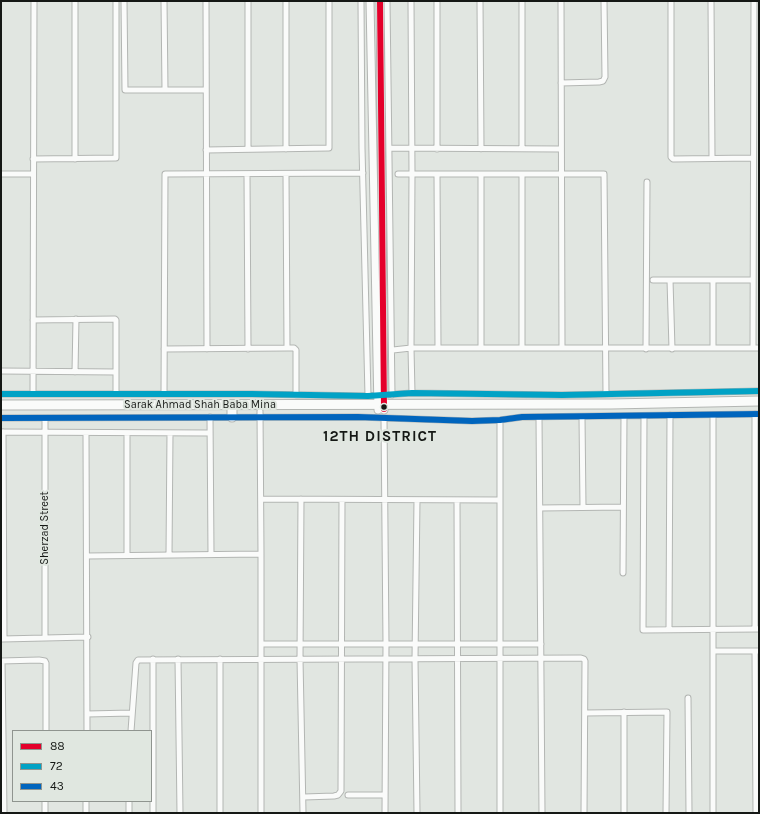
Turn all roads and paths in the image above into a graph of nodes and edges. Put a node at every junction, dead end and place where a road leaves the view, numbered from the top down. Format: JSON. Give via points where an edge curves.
{"nodes":[{"id":1,"x":34,"y":1,"type":"edge"},
{"id":2,"x":75,"y":1,"type":"edge"},
{"id":3,"x":116,"y":1,"type":"edge"},
{"id":4,"x":124,"y":1,"type":"edge"},
{"id":5,"x":164,"y":1,"type":"edge"},
{"id":6,"x":206,"y":1,"type":"edge"},
{"id":7,"x":248,"y":1,"type":"edge"},
{"id":8,"x":286,"y":1,"type":"edge"},
{"id":9,"x":328,"y":1,"type":"edge"},
{"id":10,"x":361,"y":1,"type":"edge"},
{"id":11,"x":370,"y":1,"type":"edge"},
{"id":12,"x":380,"y":1,"type":"edge"},
{"id":13,"x":387,"y":1,"type":"edge"},
{"id":14,"x":411,"y":1,"type":"edge"},
{"id":15,"x":436,"y":1,"type":"edge"},
{"id":16,"x":480,"y":1,"type":"edge"},
{"id":17,"x":522,"y":1,"type":"edge"},
{"id":18,"x":561,"y":1,"type":"edge"},
{"id":19,"x":604,"y":1,"type":"edge"},
{"id":20,"x":671,"y":1,"type":"edge"},
{"id":21,"x":711,"y":1,"type":"edge"},
{"id":22,"x":754,"y":1,"type":"edge"},
{"id":23,"x":561,"y":83,"type":"junction"},
{"id":24,"x":165,"y":90,"type":"junction"},
{"id":25,"x":206,"y":90,"type":"junction"},
{"id":26,"x":389,"y":148,"type":"junction"},
{"id":27,"x":412,"y":148,"type":"junction"},
{"id":28,"x":286,"y":149,"type":"junction"},
{"id":29,"x":437,"y":149,"type":"junction"},
{"id":30,"x":480,"y":149,"type":"junction"},
{"id":31,"x":522,"y":149,"type":"junction"},
{"id":32,"x":561,"y":149,"type":"junction"},
{"id":33,"x":206,"y":150,"type":"junction"},
{"id":34,"x":248,"y":150,"type":"junction"},
{"id":35,"x":712,"y":158,"type":"junction"},
{"id":36,"x":753,"y":158,"type":"junction"},
{"id":37,"x":32,"y":159,"type":"junction"},
{"id":38,"x":75,"y":159,"type":"junction"},
{"id":39,"x":363,"y":173,"type":"junction"},
{"id":40,"x":1,"y":174,"type":"edge"},
{"id":41,"x":32,"y":174,"type":"junction"},
{"id":42,"x":206,"y":174,"type":"junction"},
{"id":43,"x":247,"y":174,"type":"junction"},
{"id":44,"x":286,"y":174,"type":"junction"},
{"id":45,"x":398,"y":174,"type":"dead end"},
{"id":46,"x":412,"y":174,"type":"junction"},
{"id":47,"x":437,"y":174,"type":"junction"},
{"id":48,"x":561,"y":174,"type":"junction"},
{"id":49,"x":481,"y":175,"type":"junction"},
{"id":50,"x":522,"y":175,"type":"junction"},
{"id":51,"x":753,"y":175,"type":"junction"},
{"id":52,"x":759,"y":175,"type":"edge"},
{"id":53,"x":647,"y":182,"type":"dead end"},
{"id":54,"x":653,"y":280,"type":"dead end"},
{"id":55,"x":670,"y":280,"type":"junction"},
{"id":56,"x":713,"y":280,"type":"junction"},
{"id":57,"x":753,"y":280,"type":"junction"},
{"id":58,"x":76,"y":319,"type":"junction"},
{"id":59,"x":33,"y":320,"type":"junction"},
{"id":60,"x":288,"y":348,"type":"junction"},
{"id":61,"x":411,"y":348,"type":"junction"},
{"id":62,"x":438,"y":348,"type":"junction"},
{"id":63,"x":481,"y":348,"type":"junction"},
{"id":64,"x":522,"y":348,"type":"junction"},
{"id":65,"x":562,"y":348,"type":"junction"},
{"id":66,"x":713,"y":348,"type":"junction"},
{"id":67,"x":756,"y":348,"type":"edge"},
{"id":68,"x":207,"y":349,"type":"junction"},
{"id":69,"x":248,"y":349,"type":"junction"},
{"id":70,"x":605,"y":349,"type":"junction"},
{"id":71,"x":646,"y":349,"type":"junction"},
{"id":72,"x":672,"y":349,"type":"junction"},
{"id":73,"x":164,"y":350,"type":"junction"},
{"id":74,"x":392,"y":350,"type":"junction"},
{"id":75,"x":1,"y":371,"type":"edge"},
{"id":76,"x":33,"y":371,"type":"junction"},
{"id":77,"x":75,"y":372,"type":"junction"},
{"id":78,"x":116,"y":372,"type":"junction"},
{"id":79,"x":759,"y":391,"type":"edge"},
{"id":80,"x":116,"y":393,"type":"junction"},
{"id":81,"x":412,"y":393,"type":"junction"},
{"id":82,"x":1,"y":394,"type":"edge"},
{"id":83,"x":33,"y":394,"type":"junction"},
{"id":84,"x":164,"y":394,"type":"junction"},
{"id":85,"x":606,"y":394,"type":"junction"},
{"id":86,"x":296,"y":395,"type":"junction"},
{"id":87,"x":392,"y":395,"type":"junction"},
{"id":88,"x":368,"y":396,"type":"junction"},
{"id":89,"x":759,"y":401,"type":"edge"},
{"id":90,"x":1,"y":405,"type":"edge"},
{"id":91,"x":381,"y":405,"type":"junction"},
{"id":92,"x":1,"y":410,"type":"edge"},
{"id":93,"x":758,"y":412,"type":"edge"},
{"id":94,"x":232,"y":414,"type":"junction"},
{"id":95,"x":260,"y":414,"type":"junction"},
{"id":96,"x":713,"y":415,"type":"junction"},
{"id":97,"x":582,"y":416,"type":"junction"},
{"id":98,"x":624,"y":416,"type":"junction"},
{"id":99,"x":644,"y":416,"type":"junction"},
{"id":100,"x":670,"y":416,"type":"junction"},
{"id":101,"x":210,"y":417,"type":"junction"},
{"id":102,"x":539,"y":417,"type":"junction"},
{"id":103,"x":1,"y":418,"type":"edge"},
{"id":104,"x":45,"y":418,"type":"junction"},
{"id":105,"x":500,"y":420,"type":"junction"},
{"id":106,"x":2,"y":432,"type":"edge"},
{"id":107,"x":86,"y":433,"type":"junction"},
{"id":108,"x":127,"y":433,"type":"junction"},
{"id":109,"x":170,"y":433,"type":"junction"},
{"id":110,"x":210,"y":433,"type":"junction"},
{"id":111,"x":45,"y":434,"type":"junction"},
{"id":112,"x":261,"y":499,"type":"junction"},
{"id":113,"x":301,"y":499,"type":"junction"},
{"id":114,"x":385,"y":499,"type":"junction"},
{"id":115,"x":342,"y":500,"type":"junction"},
{"id":116,"x":417,"y":500,"type":"junction"},
{"id":117,"x":457,"y":500,"type":"junction"},
{"id":118,"x":500,"y":500,"type":"junction"},
{"id":119,"x":583,"y":507,"type":"junction"},
{"id":120,"x":624,"y":507,"type":"junction"},
{"id":121,"x":540,"y":508,"type":"junction"},
{"id":122,"x":211,"y":554,"type":"junction"},
{"id":123,"x":261,"y":554,"type":"junction"},
{"id":124,"x":127,"y":555,"type":"junction"},
{"id":125,"x":169,"y":555,"type":"junction"},
{"id":126,"x":87,"y":556,"type":"junction"},
{"id":127,"x":624,"y":573,"type":"dead end"},
{"id":128,"x":669,"y":629,"type":"junction"},
{"id":129,"x":714,"y":629,"type":"junction"},
{"id":130,"x":757,"y":629,"type":"edge"},
{"id":131,"x":88,"y":637,"type":"junction"},
{"id":132,"x":45,"y":638,"type":"junction"},
{"id":133,"x":3,"y":639,"type":"edge"},
{"id":134,"x":261,"y":644,"type":"junction"},
{"id":135,"x":300,"y":644,"type":"junction"},
{"id":136,"x":342,"y":644,"type":"junction"},
{"id":137,"x":386,"y":644,"type":"junction"},
{"id":138,"x":415,"y":644,"type":"junction"},
{"id":139,"x":458,"y":644,"type":"junction"},
{"id":140,"x":499,"y":644,"type":"junction"},
{"id":141,"x":541,"y":644,"type":"junction"},
{"id":142,"x":713,"y":651,"type":"junction"},
{"id":143,"x":757,"y":651,"type":"edge"},
{"id":144,"x":153,"y":659,"type":"junction"},
{"id":145,"x":178,"y":659,"type":"junction"},
{"id":146,"x":220,"y":659,"type":"junction"},
{"id":147,"x":261,"y":659,"type":"junction"},
{"id":148,"x":300,"y":659,"type":"junction"},
{"id":149,"x":341,"y":659,"type":"junction"},
{"id":150,"x":415,"y":659,"type":"junction"},
{"id":151,"x":458,"y":659,"type":"junction"},
{"id":152,"x":499,"y":659,"type":"junction"},
{"id":153,"x":542,"y":659,"type":"junction"},
{"id":154,"x":386,"y":660,"type":"junction"},
{"id":155,"x":1,"y":661,"type":"edge"},
{"id":156,"x":688,"y":698,"type":"dead end"},
{"id":157,"x":624,"y":712,"type":"junction"},
{"id":158,"x":132,"y":713,"type":"junction"},
{"id":159,"x":585,"y":713,"type":"junction"},
{"id":160,"x":87,"y":714,"type":"junction"},
{"id":161,"x":46,"y":730,"type":"edge"},
{"id":162,"x":87,"y":730,"type":"edge"},
{"id":163,"x":131,"y":730,"type":"edge"},
{"id":164,"x":348,"y":795,"type":"dead end"},
{"id":165,"x":385,"y":795,"type":"junction"},
{"id":166,"x":304,"y":797,"type":"junction"},
{"id":167,"x":45,"y":802,"type":"edge"},
{"id":168,"x":86,"y":802,"type":"edge"},
{"id":169,"x":129,"y":802,"type":"edge"},
{"id":170,"x":4,"y":813,"type":"edge"},
{"id":171,"x":45,"y":813,"type":"edge"},
{"id":172,"x":86,"y":813,"type":"edge"},
{"id":173,"x":129,"y":813,"type":"edge"},
{"id":174,"x":154,"y":813,"type":"edge"},
{"id":175,"x":180,"y":813,"type":"edge"},
{"id":176,"x":220,"y":813,"type":"edge"},
{"id":177,"x":261,"y":813,"type":"edge"},
{"id":178,"x":303,"y":813,"type":"edge"},
{"id":179,"x":386,"y":813,"type":"edge"},
{"id":180,"x":417,"y":813,"type":"edge"},
{"id":181,"x":458,"y":813,"type":"edge"},
{"id":182,"x":500,"y":813,"type":"edge"},
{"id":183,"x":542,"y":813,"type":"edge"},
{"id":184,"x":584,"y":813,"type":"edge"},
{"id":185,"x":624,"y":813,"type":"edge"},
{"id":186,"x":666,"y":813,"type":"edge"},
{"id":187,"x":689,"y":813,"type":"edge"},
{"id":188,"x":713,"y":813,"type":"edge"},
{"id":189,"x":756,"y":813,"type":"edge"}],
"edges":[{"from":1,"to":37,"type":"street"},
{"from":2,"to":38,"type":"street"},
{"from":3,"to":38,"type":"street","via":[[117,157]]},
{"from":4,"to":24,"type":"street","via":[[125,90]]},
{"from":5,"to":24,"type":"street"},
{"from":6,"to":25,"type":"street"},
{"from":7,"to":34,"type":"street"},
{"from":8,"to":28,"type":"street"},
{"from":9,"to":28,"type":"street","via":[[329,148]]},
{"from":10,"to":39,"type":"street"},
{"from":11,"to":91,"type":"main road"},
{"from":12,"to":91,"type":"main road"},
{"from":13,"to":26,"type":"street"},
{"from":14,"to":27,"type":"street"},
{"from":15,"to":29,"type":"street"},
{"from":16,"to":30,"type":"street"},
{"from":17,"to":31,"type":"street"},
{"from":18,"to":23,"type":"street"},
{"from":19,"to":23,"type":"street","via":[[603,81]]},
{"from":20,"to":35,"type":"street","via":[[671,157]]},
{"from":21,"to":35,"type":"street"},
{"from":22,"to":36,"type":"street"},
{"from":23,"to":32,"type":"street"},
{"from":24,"to":25,"type":"street"},
{"from":25,"to":33,"type":"street"},
{"from":26,"to":27,"type":"street"},
{"from":26,"to":74,"type":"street"},
{"from":27,"to":29,"type":"street"},
{"from":27,"to":46,"type":"street"},
{"from":28,"to":34,"type":"street"},
{"from":29,"to":30,"type":"street"},
{"from":30,"to":31,"type":"street"},
{"from":31,"to":32,"type":"street"},
{"from":32,"to":48,"type":"street"},
{"from":33,"to":34,"type":"street"},
{"from":33,"to":42,"type":"street"},
{"from":35,"to":36,"type":"street"},
{"from":36,"to":51,"type":"street"},
{"from":37,"to":38,"type":"street"},
{"from":37,"to":41,"type":"street"},
{"from":39,"to":44,"type":"street"},
{"from":39,"to":88,"type":"street"},
{"from":40,"to":41,"type":"street"},
{"from":41,"to":59,"type":"street"},
{"from":42,"to":43,"type":"street"},
{"from":42,"to":68,"type":"street"},
{"from":42,"to":73,"type":"street","via":[[164,175]]},
{"from":43,"to":44,"type":"street"},
{"from":43,"to":69,"type":"street"},
{"from":44,"to":60,"type":"street"},
{"from":45,"to":46,"type":"street"},
{"from":46,"to":47,"type":"street"},
{"from":46,"to":61,"type":"street"},
{"from":47,"to":49,"type":"street"},
{"from":47,"to":62,"type":"street"},
{"from":48,"to":50,"type":"street"},
{"from":48,"to":65,"type":"street"},
{"from":48,"to":70,"type":"street","via":[[605,176]]},
{"from":49,"to":50,"type":"street"},
{"from":49,"to":63,"type":"street"},
{"from":50,"to":64,"type":"street"},
{"from":51,"to":52,"type":"street"},
{"from":51,"to":57,"type":"street"},
{"from":53,"to":71,"type":"street"},
{"from":54,"to":55,"type":"street"},
{"from":55,"to":56,"type":"street"},
{"from":55,"to":72,"type":"street"},
{"from":56,"to":57,"type":"street"},
{"from":56,"to":66,"type":"street"},
{"from":57,"to":67,"type":"street"},
{"from":58,"to":59,"type":"street"},
{"from":58,"to":77,"type":"street"},
{"from":58,"to":78,"type":"street","via":[[115,318]]},
{"from":59,"to":76,"type":"street"},
{"from":60,"to":69,"type":"street"},
{"from":60,"to":86,"type":"street","via":[[296,350]]},
{"from":61,"to":62,"type":"street"},
{"from":61,"to":74,"type":"street"},
{"from":61,"to":81,"type":"street"},
{"from":62,"to":63,"type":"street"},
{"from":63,"to":64,"type":"street"},
{"from":64,"to":65,"type":"street"},
{"from":65,"to":70,"type":"street"},
{"from":66,"to":67,"type":"street"},
{"from":66,"to":72,"type":"street"},
{"from":68,"to":69,"type":"street"},
{"from":68,"to":73,"type":"street"},
{"from":70,"to":71,"type":"street"},
{"from":70,"to":85,"type":"street"},
{"from":71,"to":72,"type":"street"},
{"from":73,"to":84,"type":"street"},
{"from":74,"to":87,"type":"street"},
{"from":75,"to":76,"type":"street"},
{"from":76,"to":77,"type":"street"},
{"from":76,"to":83,"type":"street"},
{"from":77,"to":78,"type":"street"},
{"from":78,"to":80,"type":"street"},
{"from":79,"to":85,"type":"street"},
{"from":80,"to":83,"type":"street"},
{"from":80,"to":84,"type":"street"},
{"from":81,"to":85,"type":"street"},
{"from":81,"to":87,"type":"street"},
{"from":82,"to":83,"type":"street"},
{"from":84,"to":86,"type":"street"},
{"from":86,"to":88,"type":"street"},
{"from":87,"to":91,"type":"street"},
{"from":88,"to":91,"type":"street"},
{"from":89,"to":91,"type":"highway","name":"Sarak Ahmad Shah Baba Mina"},
{"from":90,"to":91,"type":"highway","name":"Sarak Ahmad Shah Baba Mina"},
{"from":91,"to":93,"type":"highway"},
{"from":91,"to":95,"type":"highway"},
{"from":91,"to":105,"type":"street","via":[[444,420]]},
{"from":91,"to":114,"type":"street"},
{"from":92,"to":94,"type":"highway"},
{"from":93,"to":96,"type":"street"},
{"from":93,"to":130,"type":"street"},
{"from":94,"to":95,"type":"highway"},
{"from":94,"to":101,"type":"street"},
{"from":95,"to":112,"type":"street"},
{"from":96,"to":100,"type":"street"},
{"from":96,"to":129,"type":"street"},
{"from":97,"to":98,"type":"street"},
{"from":97,"to":102,"type":"street"},
{"from":97,"to":119,"type":"street"},
{"from":98,"to":99,"type":"street"},
{"from":98,"to":120,"type":"street"},
{"from":99,"to":100,"type":"street"},
{"from":99,"to":128,"type":"street","via":[[643,630]]},
{"from":100,"to":128,"type":"street"},
{"from":101,"to":104,"type":"street"},
{"from":101,"to":110,"type":"street"},
{"from":102,"to":105,"type":"street"},
{"from":102,"to":121,"type":"street"},
{"from":103,"to":104,"type":"street"},
{"from":104,"to":111,"type":"street","name":"Sherzad Street"},
{"from":105,"to":118,"type":"street"},
{"from":106,"to":111,"type":"street"},
{"from":106,"to":133,"type":"street"},
{"from":107,"to":108,"type":"street"},
{"from":107,"to":111,"type":"street"},
{"from":107,"to":126,"type":"street"},
{"from":108,"to":109,"type":"street"},
{"from":108,"to":124,"type":"street"},
{"from":109,"to":110,"type":"street"},
{"from":109,"to":125,"type":"street"},
{"from":110,"to":122,"type":"street"},
{"from":111,"to":132,"type":"street","name":"Sherzad Street"},
{"from":112,"to":113,"type":"street"},
{"from":112,"to":123,"type":"street"},
{"from":113,"to":115,"type":"street"},
{"from":113,"to":135,"type":"street"},
{"from":114,"to":115,"type":"street"},
{"from":114,"to":116,"type":"street"},
{"from":114,"to":137,"type":"street"},
{"from":115,"to":136,"type":"street"},
{"from":116,"to":117,"type":"street"},
{"from":116,"to":138,"type":"street"},
{"from":117,"to":118,"type":"street"},
{"from":117,"to":139,"type":"street"},
{"from":118,"to":140,"type":"street"},
{"from":119,"to":120,"type":"street"},
{"from":119,"to":121,"type":"street"},
{"from":120,"to":127,"type":"street"},
{"from":121,"to":141,"type":"street"},
{"from":122,"to":123,"type":"street"},
{"from":122,"to":125,"type":"street"},
{"from":123,"to":134,"type":"street"},
{"from":124,"to":125,"type":"street"},
{"from":124,"to":126,"type":"street"},
{"from":126,"to":131,"type":"street"},
{"from":128,"to":129,"type":"street"},
{"from":129,"to":130,"type":"street"},
{"from":129,"to":142,"type":"street"},
{"from":131,"to":132,"type":"street"},
{"from":131,"to":160,"type":"street"},
{"from":132,"to":133,"type":"street"},
{"from":134,"to":135,"type":"street"},
{"from":134,"to":147,"type":"street"},
{"from":135,"to":136,"type":"street"},
{"from":135,"to":148,"type":"street"},
{"from":136,"to":137,"type":"street"},
{"from":136,"to":149,"type":"street"},
{"from":137,"to":138,"type":"street"},
{"from":137,"to":154,"type":"street"},
{"from":138,"to":139,"type":"street"},
{"from":138,"to":150,"type":"street"},
{"from":139,"to":140,"type":"street"},
{"from":139,"to":151,"type":"street"},
{"from":140,"to":141,"type":"street"},
{"from":140,"to":152,"type":"street"},
{"from":141,"to":153,"type":"street"},
{"from":142,"to":143,"type":"street"},
{"from":142,"to":188,"type":"street"},
{"from":143,"to":189,"type":"street"},
{"from":144,"to":145,"type":"street"},
{"from":144,"to":158,"type":"street","via":[[136,662]]},
{"from":144,"to":174,"type":"street"},
{"from":145,"to":146,"type":"street"},
{"from":145,"to":175,"type":"street"},
{"from":146,"to":147,"type":"street"},
{"from":146,"to":176,"type":"street"},
{"from":147,"to":148,"type":"street"},
{"from":147,"to":177,"type":"street"},
{"from":148,"to":149,"type":"street"},
{"from":148,"to":166,"type":"street"},
{"from":149,"to":154,"type":"street"},
{"from":149,"to":166,"type":"street","via":[[341,791],[334,796]]},
{"from":150,"to":151,"type":"street"},
{"from":150,"to":154,"type":"street"},
{"from":150,"to":180,"type":"street"},
{"from":151,"to":152,"type":"street"},
{"from":151,"to":181,"type":"street"},
{"from":152,"to":153,"type":"street"},
{"from":152,"to":182,"type":"street"},
{"from":153,"to":159,"type":"street","via":[[584,659]]},
{"from":153,"to":183,"type":"street"},
{"from":154,"to":165,"type":"street"},
{"from":155,"to":161,"type":"street","via":[[45,661]]},
{"from":155,"to":170,"type":"street"},
{"from":156,"to":187,"type":"street"},
{"from":157,"to":159,"type":"street"},
{"from":157,"to":185,"type":"street"},
{"from":157,"to":186,"type":"street","via":[[667,712]]},
{"from":158,"to":160,"type":"street"},
{"from":158,"to":163,"type":"street"},
{"from":159,"to":184,"type":"street"},
{"from":160,"to":162,"type":"street"},
{"from":164,"to":165,"type":"street"},
{"from":165,"to":179,"type":"street"},
{"from":166,"to":178,"type":"street"},
{"from":167,"to":171,"type":"street"},
{"from":168,"to":172,"type":"street"},
{"from":169,"to":173,"type":"street"}]}
